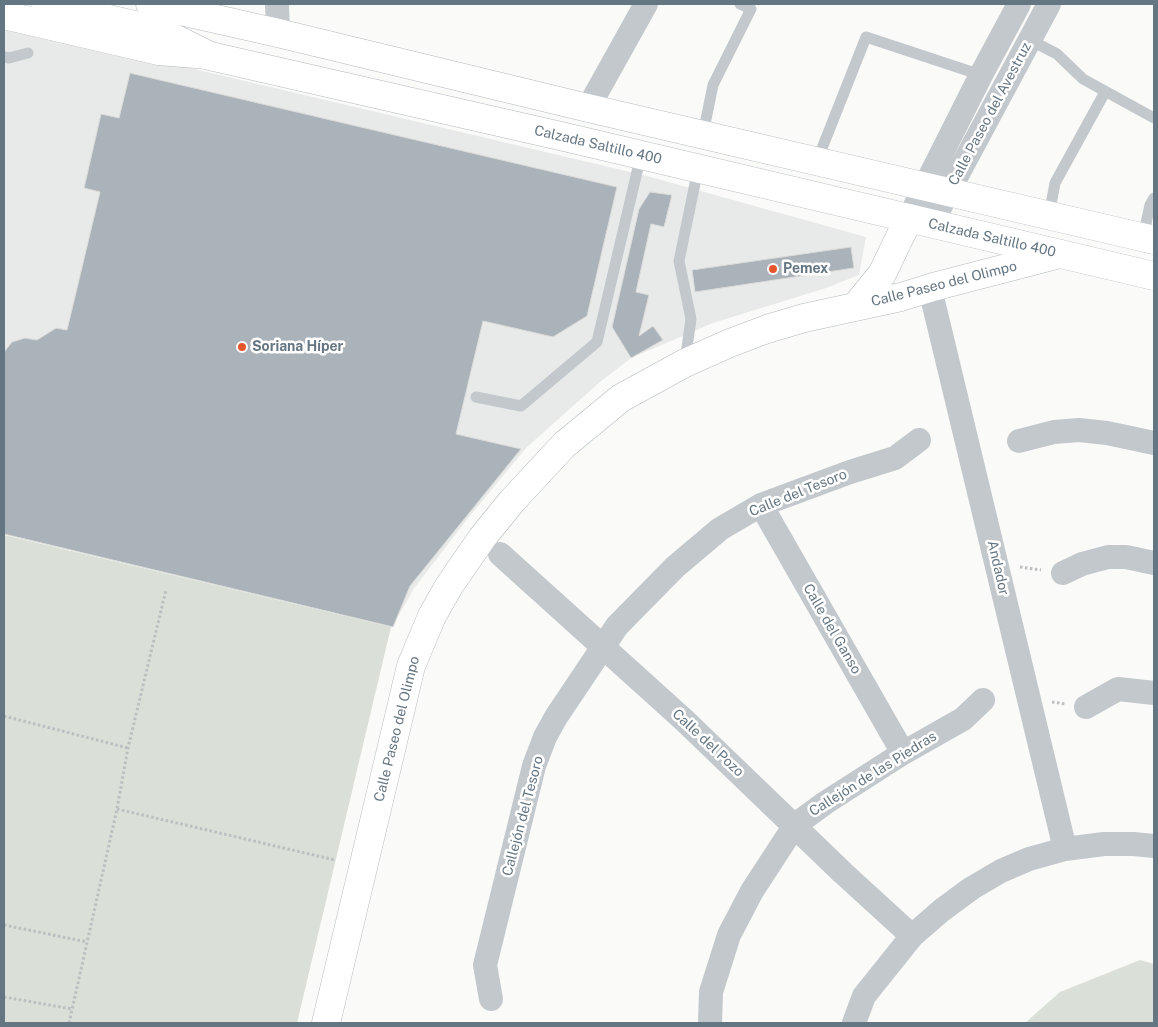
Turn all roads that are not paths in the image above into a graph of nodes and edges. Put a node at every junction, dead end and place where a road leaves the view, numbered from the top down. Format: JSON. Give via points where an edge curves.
{"nodes":[{"id":1,"x":45,"y":4,"type":"edge"},
{"id":2,"x":150,"y":4,"type":"edge"},
{"id":3,"x":278,"y":4,"type":"edge"},
{"id":4,"x":646,"y":4,"type":"edge"},
{"id":5,"x":740,"y":4,"type":"edge"},
{"id":6,"x":1019,"y":4,"type":"edge"},
{"id":7,"x":1049,"y":4,"type":"edge"},
{"id":8,"x":4,"y":16,"type":"edge"},
{"id":9,"x":278,"y":33,"type":"junction"},
{"id":10,"x":1030,"y":40,"type":"junction"},
{"id":11,"x":28,"y":53,"type":"dead end"},
{"id":12,"x":210,"y":56,"type":"junction"},
{"id":13,"x":4,"y":57,"type":"edge"},
{"id":14,"x":981,"y":75,"type":"junction"},
{"id":15,"x":1105,"y":92,"type":"junction"},
{"id":16,"x":588,"y":108,"type":"junction"},
{"id":17,"x":1154,"y":118,"type":"edge"},
{"id":18,"x":703,"y":134,"type":"junction"},
{"id":19,"x":641,"y":155,"type":"junction"},
{"id":20,"x":817,"y":161,"type":"junction"},
{"id":21,"x":698,"y":168,"type":"junction"},
{"id":22,"x":937,"y":190,"type":"junction"},
{"id":23,"x":1154,"y":198,"type":"edge"},
{"id":24,"x":1049,"y":215,"type":"junction"},
{"id":25,"x":920,"y":221,"type":"junction"},
{"id":26,"x":1148,"y":239,"type":"edge"},
{"id":27,"x":1060,"y":254,"type":"junction"},
{"id":28,"x":1154,"y":276,"type":"edge"},
{"id":29,"x":933,"y":287,"type":"junction"},
{"id":30,"x":856,"y":306,"type":"junction"},
{"id":31,"x":685,"y":363,"type":"junction"},
{"id":32,"x":476,"y":397,"type":"dead end"},
{"id":33,"x":919,"y":440,"type":"dead end"},
{"id":34,"x":1019,"y":442,"type":"dead end"},
{"id":35,"x":1154,"y":443,"type":"edge"},
{"id":36,"x":761,"y":505,"type":"junction"},
{"id":37,"x":500,"y":554,"type":"dead end"},
{"id":38,"x":1154,"y":563,"type":"edge"},
{"id":39,"x":1063,"y":574,"type":"road end"},
{"id":40,"x":604,"y":648,"type":"junction"},
{"id":41,"x":1154,"y":693,"type":"edge"},
{"id":42,"x":982,"y":700,"type":"dead end"},
{"id":43,"x":1086,"y":706,"type":"road end"},
{"id":44,"x":903,"y":753,"type":"junction"},
{"id":45,"x":795,"y":826,"type":"junction"},
{"id":46,"x":1154,"y":846,"type":"edge"},
{"id":47,"x":1065,"y":849,"type":"junction"},
{"id":48,"x":912,"y":936,"type":"junction"},
{"id":49,"x":491,"y":999,"type":"dead end"},
{"id":50,"x":326,"y":1023,"type":"edge"},
{"id":51,"x":710,"y":1023,"type":"edge"},
{"id":52,"x":854,"y":1023,"type":"edge"}],
"edges":[{"from":1,"to":12,"type":"main road","name":"Calzada Saltillo 400","via":[[160,31]]},
{"from":2,"to":9,"type":"main road"},
{"from":3,"to":9,"type":"street"},
{"from":4,"to":16,"type":"street"},
{"from":5,"to":18,"type":"lane","via":[[751,9],[713,85]]},
{"from":6,"to":14,"type":"street","name":"Calle Paseo del Avestruz"},
{"from":7,"to":10,"type":"street","name":"Calle Paseo del Avestruz"},
{"from":8,"to":12,"type":"main road","via":[[159,51]]},
{"from":9,"to":16,"type":"main road"},
{"from":10,"to":15,"type":"lane","via":[[1057,54],[1083,79]]},
{"from":10,"to":22,"type":"street","name":"Calle Paseo del Avestruz"},
{"from":11,"to":13,"type":"lane"},
{"from":12,"to":19,"type":"main road","name":"Calzada Saltillo 400"},
{"from":14,"to":20,"type":"lane","via":[[866,37]]},
{"from":14,"to":22,"type":"street","name":"Calle Paseo del Avestruz"},
{"from":15,"to":17,"type":"lane"},
{"from":15,"to":24,"type":"lane","via":[[1055,183]]},
{"from":16,"to":18,"type":"main road"},
{"from":18,"to":20,"type":"main road"},
{"from":19,"to":21,"type":"main road","name":"Calzada Saltillo 400"},
{"from":19,"to":32,"type":"lane","via":[[597,342],[521,406]]},
{"from":20,"to":22,"type":"main road"},
{"from":21,"to":25,"type":"main road","name":"Calzada Saltillo 400"},
{"from":21,"to":31,"type":"lane","via":[[679,261],[691,319]]},
{"from":22,"to":24,"type":"main road"},
{"from":22,"to":25,"type":"street","name":"Calle Paseo del Avestruz"},
{"from":23,"to":26,"type":"lane","via":[[1150,205]]},
{"from":24,"to":26,"type":"main road"},
{"from":25,"to":27,"type":"main road","name":"Calzada Saltillo 400"},
{"from":25,"to":30,"type":"main road","name":"Calle Paseo del Olimpo"},
{"from":27,"to":28,"type":"main road","name":"Calzada Saltillo 400"},
{"from":27,"to":29,"type":"main road","name":"Calle Paseo del Olimpo"},
{"from":29,"to":30,"type":"main road","name":"Calle Paseo del Olimpo"},
{"from":29,"to":47,"type":"street","name":"Andador","via":[[932,297]]},
{"from":30,"to":31,"type":"main road","name":"Calle Paseo del Olimpo","via":[[767,329]]},
{"from":31,"to":50,"type":"main road","name":"Calle Paseo del Olimpo","via":[[621,398],[564,445],[512,501],[448,586],[411,666]]},
{"from":33,"to":36,"type":"street","name":"Calle del Tesoro","via":[[895,458]]},
{"from":34,"to":35,"type":"street","via":[[1054,432],[1079,430]]},
{"from":36,"to":40,"type":"street","name":"Calle del Tesoro","via":[[720,529],[675,567],[617,626]]},
{"from":36,"to":44,"type":"street","name":"Calle del Ganso"},
{"from":37,"to":40,"type":"street","name":"Calle del Pozo"},
{"from":38,"to":39,"type":"street","via":[[1108,557],[1082,564]]},
{"from":40,"to":45,"type":"street","name":"Calle del Pozo"},
{"from":40,"to":49,"type":"street","name":"Callejón del Tesoro","via":[[556,717],[534,766],[485,965]]},
{"from":41,"to":43,"type":"street","via":[[1118,689]]},
{"from":42,"to":44,"type":"street","name":"Callejón de las Piedras","via":[[963,719]]},
{"from":44,"to":45,"type":"street","name":"Callejón de las Piedras"},
{"from":45,"to":48,"type":"street","name":"Calle del Pozo"},
{"from":45,"to":51,"type":"street","name":"Callejón de las Piedras","via":[[752,891],[729,935],[711,992]]},
{"from":46,"to":47,"type":"street","via":[[1104,844]]},
{"from":47,"to":48,"type":"street","via":[[1029,859],[972,888]]},
{"from":48,"to":52,"type":"street","via":[[864,996]]}]}
